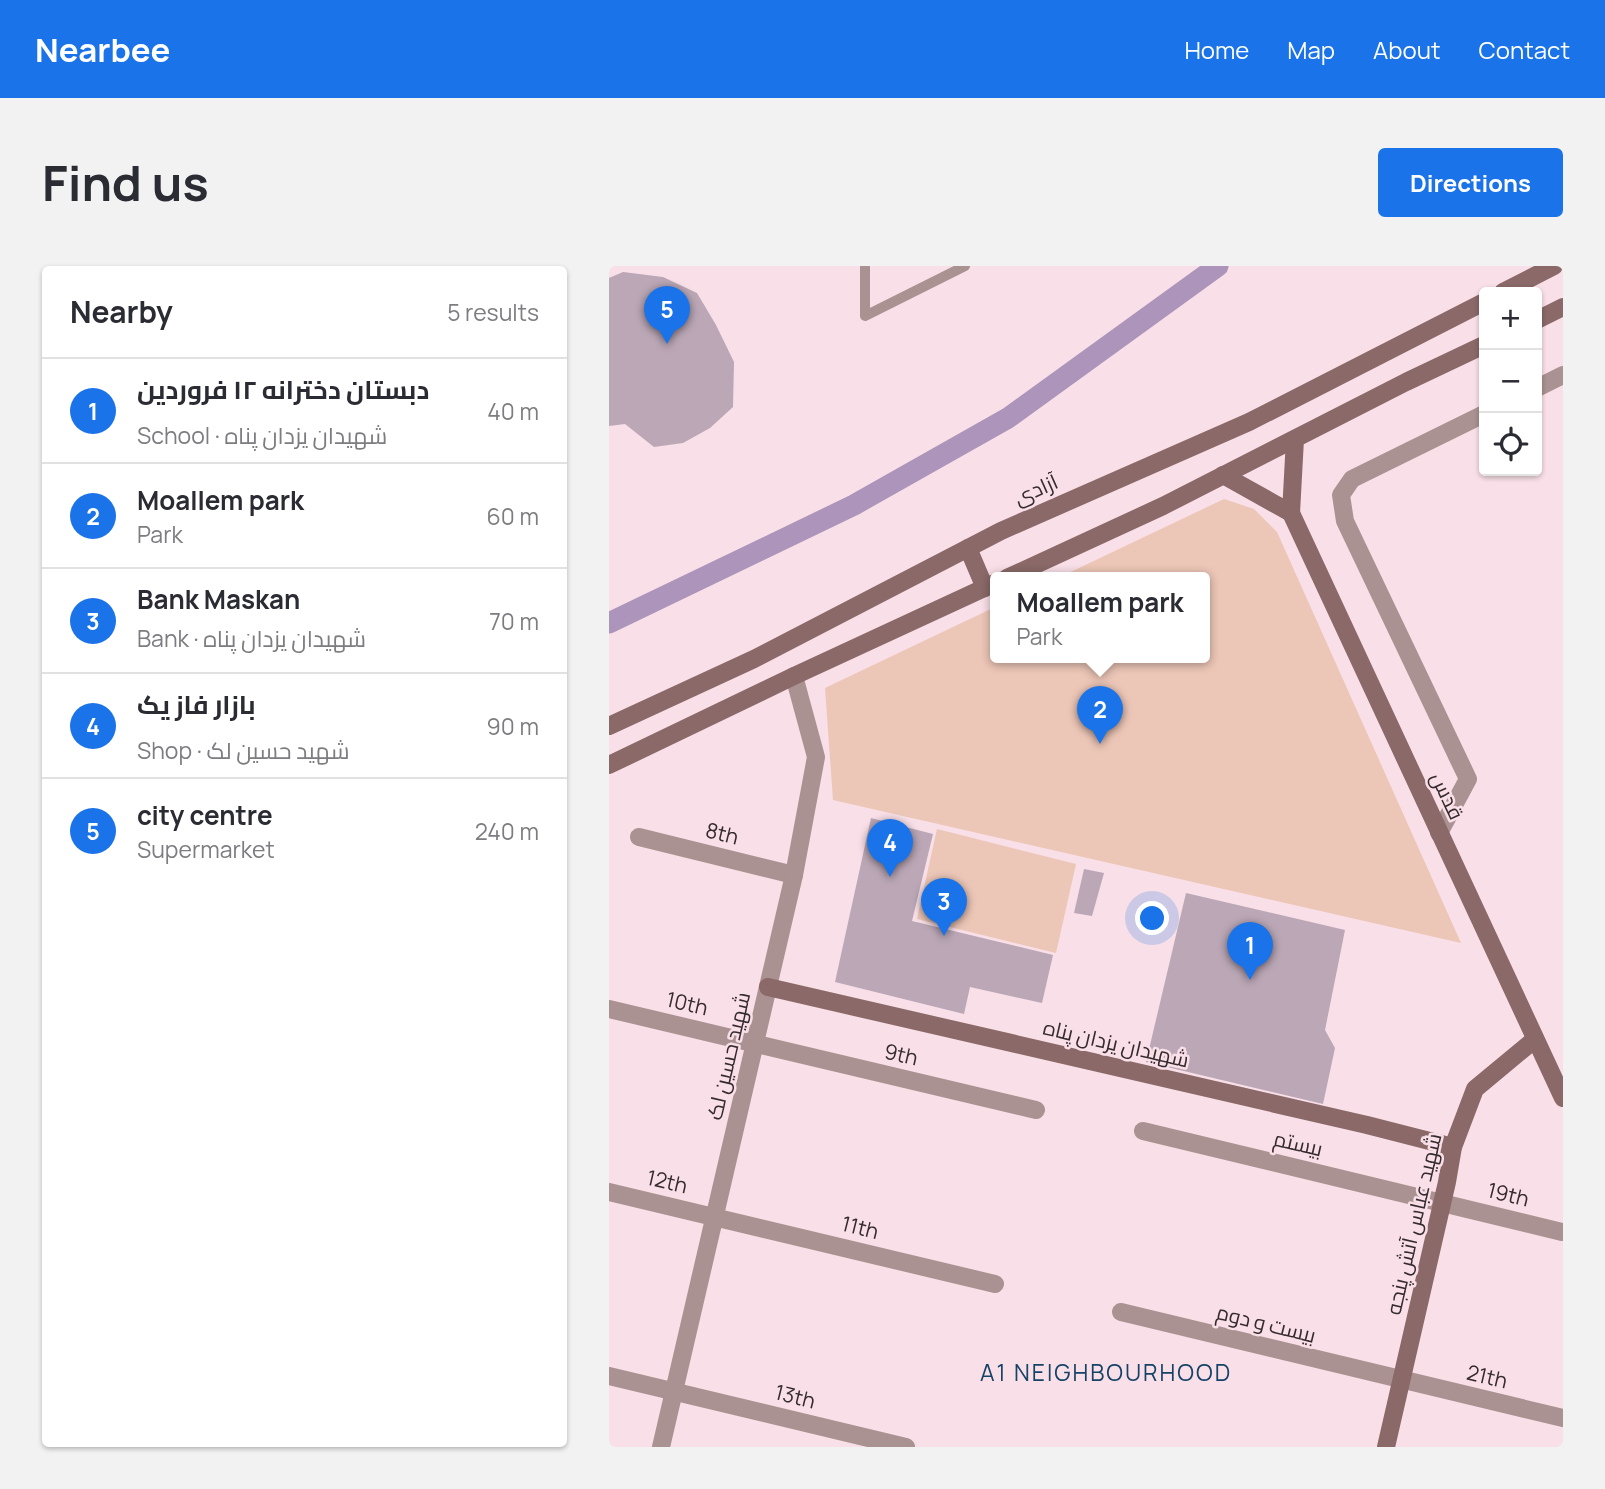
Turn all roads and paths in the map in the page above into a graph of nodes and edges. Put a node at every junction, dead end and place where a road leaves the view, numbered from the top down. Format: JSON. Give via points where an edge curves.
{"nodes":[{"id":1,"x":865,"y":266,"type":"edge"},
{"id":2,"x":965,"y":266,"type":"edge"},
{"id":3,"x":1555,"y":266,"type":"edge"},
{"id":4,"x":1563,"y":280,"type":"edge"},
{"id":5,"x":1513,"y":287,"type":"edge"},
{"id":6,"x":1479,"y":305,"type":"edge"},
{"id":7,"x":1563,"y":307,"type":"edge"},
{"id":8,"x":1542,"y":318,"type":"edge"},
{"id":9,"x":1479,"y":347,"type":"edge"},
{"id":10,"x":1563,"y":375,"type":"edge"},
{"id":11,"x":1542,"y":386,"type":"edge"},
{"id":12,"x":1479,"y":416,"type":"edge"},
{"id":13,"x":1294,"y":439,"type":"junction"},
{"id":14,"x":1223,"y":475,"type":"junction"},
{"id":15,"x":1291,"y":513,"type":"junction"},
{"id":16,"x":968,"y":548,"type":"junction"},
{"id":17,"x":1020,"y":572,"type":"edge"},
{"id":18,"x":990,"y":585,"type":"edge"},
{"id":19,"x":794,"y":676,"type":"junction"},
{"id":20,"x":609,"y":726,"type":"edge"},
{"id":21,"x":609,"y":765,"type":"edge"},
{"id":22,"x":1439,"y":833,"type":"junction"},
{"id":23,"x":639,"y":837,"type":"dead end"},
{"id":24,"x":794,"y":875,"type":"junction"},
{"id":25,"x":768,"y":987,"type":"junction"},
{"id":26,"x":609,"y":1009,"type":"edge"},
{"id":27,"x":1534,"y":1040,"type":"junction"},
{"id":28,"x":755,"y":1044,"type":"junction"},
{"id":29,"x":1563,"y":1098,"type":"edge"},
{"id":30,"x":1036,"y":1110,"type":"dead end"},
{"id":31,"x":1143,"y":1131,"type":"dead end"},
{"id":32,"x":1453,"y":1147,"type":"junction"},
{"id":33,"x":609,"y":1192,"type":"edge"},
{"id":34,"x":1442,"y":1202,"type":"junction"},
{"id":35,"x":715,"y":1217,"type":"junction"},
{"id":36,"x":1562,"y":1232,"type":"edge"},
{"id":37,"x":995,"y":1284,"type":"dead end"},
{"id":38,"x":1121,"y":1312,"type":"dead end"},
{"id":39,"x":609,"y":1376,"type":"edge"},
{"id":40,"x":1401,"y":1380,"type":"junction"},
{"id":41,"x":674,"y":1391,"type":"junction"},
{"id":42,"x":1563,"y":1418,"type":"edge"},
{"id":43,"x":661,"y":1447,"type":"edge"},
{"id":44,"x":906,"y":1447,"type":"edge"},
{"id":45,"x":1386,"y":1447,"type":"edge"}],
"edges":[{"from":1,"to":2,"type":"lane","via":[[865,316]]},
{"from":3,"to":4,"type":"main road"},
{"from":3,"to":5,"type":"main road"},
{"from":6,"to":16,"type":"main road","name":"آزادی","via":[[1249,422]]},
{"from":7,"to":8,"type":"main road"},
{"from":9,"to":13,"type":"main road"},
{"from":10,"to":11,"type":"street"},
{"from":12,"to":22,"type":"street","via":[[1352,479],[1341,495],[1345,521],[1468,779]]},
{"from":13,"to":14,"type":"main road"},
{"from":13,"to":15,"type":"main road"},
{"from":14,"to":15,"type":"main road"},
{"from":14,"to":17,"type":"main road"},
{"from":15,"to":22,"type":"main road","name":"قدس"},
{"from":16,"to":18,"type":"main road"},
{"from":16,"to":20,"type":"main road","name":"آزادی","via":[[754,659]]},
{"from":18,"to":19,"type":"main road"},
{"from":19,"to":21,"type":"main road"},
{"from":19,"to":24,"type":"street","name":"شهید حسین لک","via":[[816,757]]},
{"from":22,"to":27,"type":"main road","name":"قدس"},
{"from":23,"to":24,"type":"street","name":"8th"},
{"from":24,"to":25,"type":"street","name":"شهید حسین لک"},
{"from":25,"to":28,"type":"street","name":"شهید حسین لک"},
{"from":25,"to":32,"type":"main road","name":"شهیدان یزدان پناه"},
{"from":26,"to":28,"type":"street","name":"10th"},
{"from":27,"to":29,"type":"main road","name":"قدس"},
{"from":27,"to":32,"type":"main road","name":"شهید عباس آتش پنجه","via":[[1475,1089]]},
{"from":28,"to":30,"type":"street","name":"9th"},
{"from":28,"to":35,"type":"street","name":"شهید حسین لک"},
{"from":31,"to":34,"type":"street","name":"بیستم"},
{"from":32,"to":34,"type":"main road","name":"شهید عباس آتش پنجه"},
{"from":33,"to":35,"type":"street","name":"12th"},
{"from":34,"to":36,"type":"street","name":"19th"},
{"from":34,"to":40,"type":"main road","name":"شهید عباس آتش پنجه"},
{"from":35,"to":37,"type":"street","name":"11th"},
{"from":35,"to":41,"type":"street","name":"شهید حسین لک"},
{"from":38,"to":40,"type":"street","name":"بیست و دوم"},
{"from":39,"to":41,"type":"street","name":"13th"},
{"from":40,"to":42,"type":"street","name":"21th"},
{"from":40,"to":45,"type":"main road","name":"شهید عباس آتش پنجه"},
{"from":41,"to":43,"type":"street","name":"شهید حسین لک"},
{"from":41,"to":44,"type":"street","name":"13th"}]}
